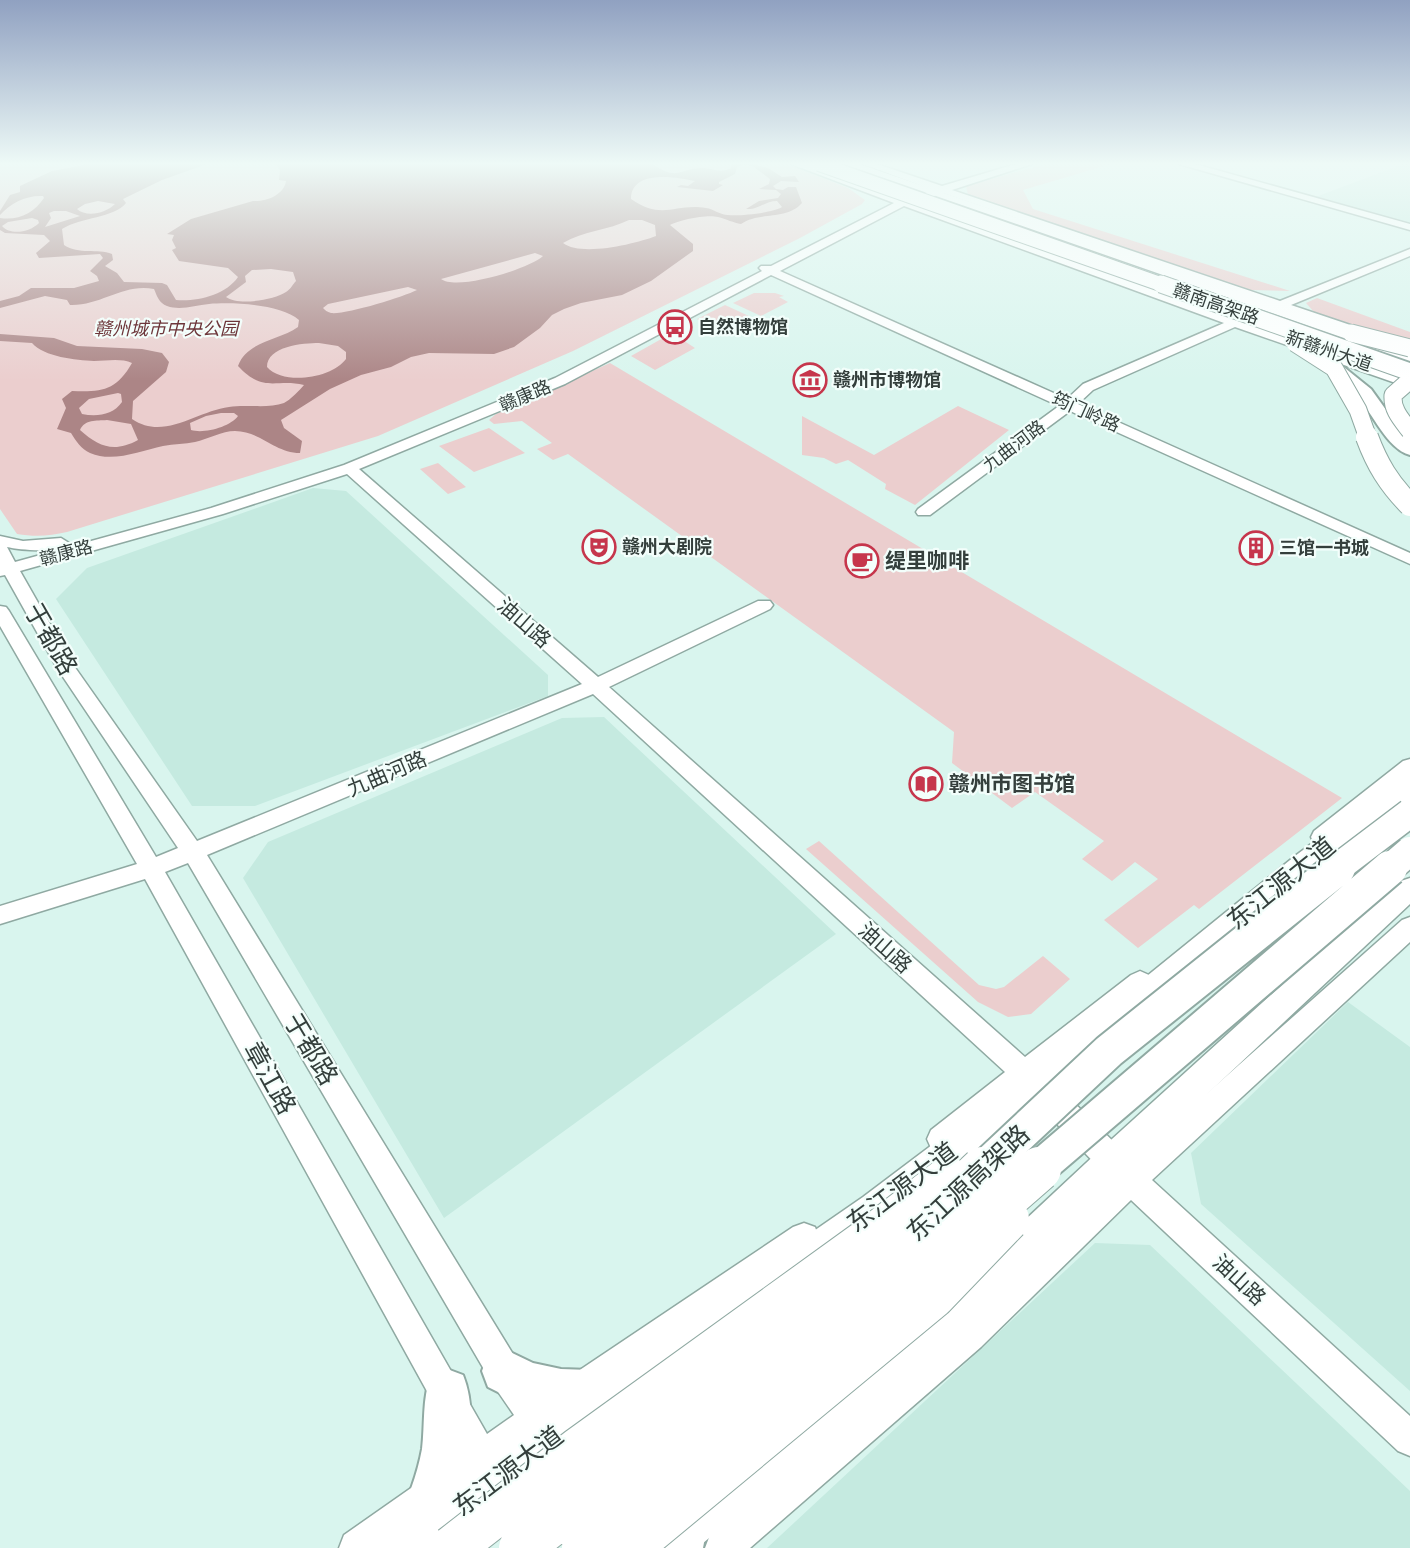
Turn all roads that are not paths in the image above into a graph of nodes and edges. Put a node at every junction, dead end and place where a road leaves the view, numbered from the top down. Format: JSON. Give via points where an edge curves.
{"nodes":[{"id":1,"x":830,"y":236,"type":"edge"},
{"id":2,"x":998,"y":236,"type":"edge"},
{"id":3,"x":1002,"y":236,"type":"edge"},
{"id":4,"x":1037,"y":236,"type":"edge"},
{"id":5,"x":1065,"y":236,"type":"edge"},
{"id":6,"x":1073,"y":236,"type":"edge"},
{"id":7,"x":1410,"y":252,"type":"edge"},
{"id":8,"x":1112,"y":263,"type":"junction"},
{"id":9,"x":768,"y":268,"type":"junction"},
{"id":10,"x":1281,"y":305,"type":"junction"},
{"id":11,"x":1235,"y":324,"type":"junction"},
{"id":12,"x":1410,"y":349,"type":"edge"},
{"id":13,"x":1410,"y":357,"type":"edge"},
{"id":14,"x":1410,"y":363,"type":"edge"},
{"id":15,"x":1334,"y":368,"type":"junction"},
{"id":16,"x":1410,"y":372,"type":"edge"},
{"id":17,"x":1410,"y":381,"type":"edge"},
{"id":18,"x":1069,"y":405,"type":"junction"},
{"id":19,"x":1410,"y":431,"type":"edge"},
{"id":20,"x":1410,"y":449,"type":"edge"},
{"id":21,"x":349,"y":468,"type":"junction"},
{"id":22,"x":1410,"y":505,"type":"edge"},
{"id":23,"x":924,"y":512,"type":"dead end"},
{"id":24,"x":2,"y":558,"type":"edge"},
{"id":25,"x":1410,"y":559,"type":"edge"},
{"id":26,"x":764,"y":605,"type":"dead end"},
{"id":27,"x":0,"y":611,"type":"edge"},
{"id":28,"x":596,"y":686,"type":"junction"},
{"id":29,"x":1410,"y":766,"type":"edge"},
{"id":30,"x":1410,"y":783,"type":"edge"},
{"id":31,"x":1410,"y":796,"type":"edge"},
{"id":32,"x":1410,"y":813,"type":"edge"},
{"id":33,"x":193,"y":852,"type":"junction"},
{"id":34,"x":1410,"y":852,"type":"edge"},
{"id":35,"x":1410,"y":865,"type":"edge"},
{"id":36,"x":151,"y":868,"type":"junction"},
{"id":37,"x":1410,"y":888,"type":"edge"},
{"id":38,"x":1317,"y":905,"type":"junction"},
{"id":39,"x":0,"y":915,"type":"edge"},
{"id":40,"x":1410,"y":927,"type":"edge"},
{"id":41,"x":1109,"y":1051,"type":"junction"},
{"id":42,"x":1147,"y":1074,"type":"junction"},
{"id":43,"x":1031,"y":1079,"type":"junction"},
{"id":44,"x":1122,"y":1170,"type":"junction"},
{"id":45,"x":504,"y":1371,"type":"joint"},
{"id":46,"x":447,"y":1391,"type":"junction"},
{"id":47,"x":576,"y":1402,"type":"junction"},
{"id":48,"x":1410,"y":1438,"type":"edge"},
{"id":49,"x":488,"y":1468,"type":"junction"},
{"id":50,"x":424,"y":1527,"type":"edge"},
{"id":51,"x":687,"y":1544,"type":"edge"},
{"id":52,"x":357,"y":1548,"type":"edge"},
{"id":53,"x":521,"y":1548,"type":"edge"},
{"id":54,"x":534,"y":1548,"type":"edge"},
{"id":55,"x":584,"y":1548,"type":"edge"},
{"id":56,"x":620,"y":1548,"type":"edge"},
{"id":57,"x":629,"y":1548,"type":"edge"}],
"edges":[{"from":1,"to":9,"type":"street","name":"赣康路"},
{"from":2,"to":11,"type":"street"},
{"from":3,"to":17,"type":"main road","name":"新赣州大道"},
{"from":4,"to":8,"type":"highway","name":"赣南高架路","bridge":true},
{"from":5,"to":13,"type":"main road","name":"新赣州大道"},
{"from":6,"to":10,"type":"street"},
{"from":7,"to":10,"type":"street"},
{"from":8,"to":12,"type":"highway","bridge":true},
{"from":8,"to":14,"type":"highway","name":"赣南高架路"},
{"from":8,"to":15,"type":"highway","bridge":true,"via":[[1255,324],[1307,349]]},
{"from":8,"to":16,"type":"highway","name":"赣南高架路","bridge":true},
{"from":9,"to":18,"type":"street","name":"筠门岭路"},
{"from":9,"to":21,"type":"street","name":"赣康路","via":[[560,381]]},
{"from":9,"to":24,"type":"street","name":"赣康路","via":[[513,392],[333,464],[212,505]]},
{"from":10,"to":12,"type":"street"},
{"from":11,"to":17,"type":"street"},
{"from":11,"to":18,"type":"street","name":"九曲河路","via":[[1088,387]]},
{"from":15,"to":20,"type":"highway","via":[[1364,393]]},
{"from":15,"to":22,"type":"highway","bridge":true,"via":[[1358,410],[1376,461],[1391,486]]},
{"from":17,"to":19,"type":"highway","bridge":true,"via":[[1393,395],[1392,404]]},
{"from":18,"to":23,"type":"street","name":"九曲河路"},
{"from":18,"to":25,"type":"street","name":"筠门岭路"},
{"from":21,"to":24,"type":"street","name":"赣康路","via":[[217,511]]},
{"from":21,"to":28,"type":"street","name":"油山路"},
{"from":24,"to":33,"type":"street","name":"于都路","via":[[66,668]]},
{"from":26,"to":28,"type":"street","name":"九曲河路"},
{"from":27,"to":36,"type":"street","name":"章江路"},
{"from":28,"to":33,"type":"street","name":"九曲河路"},
{"from":28,"to":43,"type":"street","name":"油山路"},
{"from":29,"to":43,"type":"street"},
{"from":30,"to":43,"type":"main road","name":"东江源大道"},
{"from":31,"to":38,"type":"highway","bridge":true},
{"from":32,"to":38,"type":"highway","name":"东江源高架路","bridge":true},
{"from":33,"to":36,"type":"street","name":"九曲河路"},
{"from":33,"to":45,"type":"street","name":"于都路"},
{"from":34,"to":38,"type":"highway","name":"东江源高架路","bridge":true},
{"from":35,"to":38,"type":"highway","bridge":true},
{"from":36,"to":39,"type":"street","name":"九曲河路"},
{"from":36,"to":46,"type":"street","name":"章江路"},
{"from":37,"to":44,"type":"main road","via":[[1359,932]]},
{"from":38,"to":41,"type":"highway","name":"东江源高架路","bridge":true},
{"from":38,"to":42,"type":"highway","name":"东江源高架路","bridge":true},
{"from":40,"to":44,"type":"street"},
{"from":41,"to":50,"type":"highway","bridge":true,"via":[[881,1231],[578,1450]]},
{"from":41,"to":53,"type":"highway","name":"东江源高架路","bridge":true,"via":[[898,1248]]},
{"from":42,"to":55,"type":"highway","name":"东江源高架路","bridge":true,"via":[[914,1278]]},
{"from":42,"to":57,"type":"highway","bridge":true,"via":[[933,1296]]},
{"from":43,"to":44,"type":"street","name":"油山路"},
{"from":43,"to":47,"type":"main road","name":"东江源大道","via":[[875,1209]]},
{"from":44,"to":48,"type":"street","name":"油山路"},
{"from":44,"to":51,"type":"main road"},
{"from":45,"to":47,"type":"highway"},
{"from":46,"to":49,"type":"street","name":"章江路"},
{"from":46,"to":50,"type":"highway","via":[[446,1452]]},
{"from":47,"to":49,"type":"main road","name":"东江源大道"},
{"from":47,"to":56,"type":"street"},
{"from":49,"to":50,"type":"main road","name":"东江源大道"},
{"from":49,"to":50,"type":"street"},
{"from":49,"to":54,"type":"street","name":"章江路"},
{"from":50,"to":52,"type":"street"}]}
